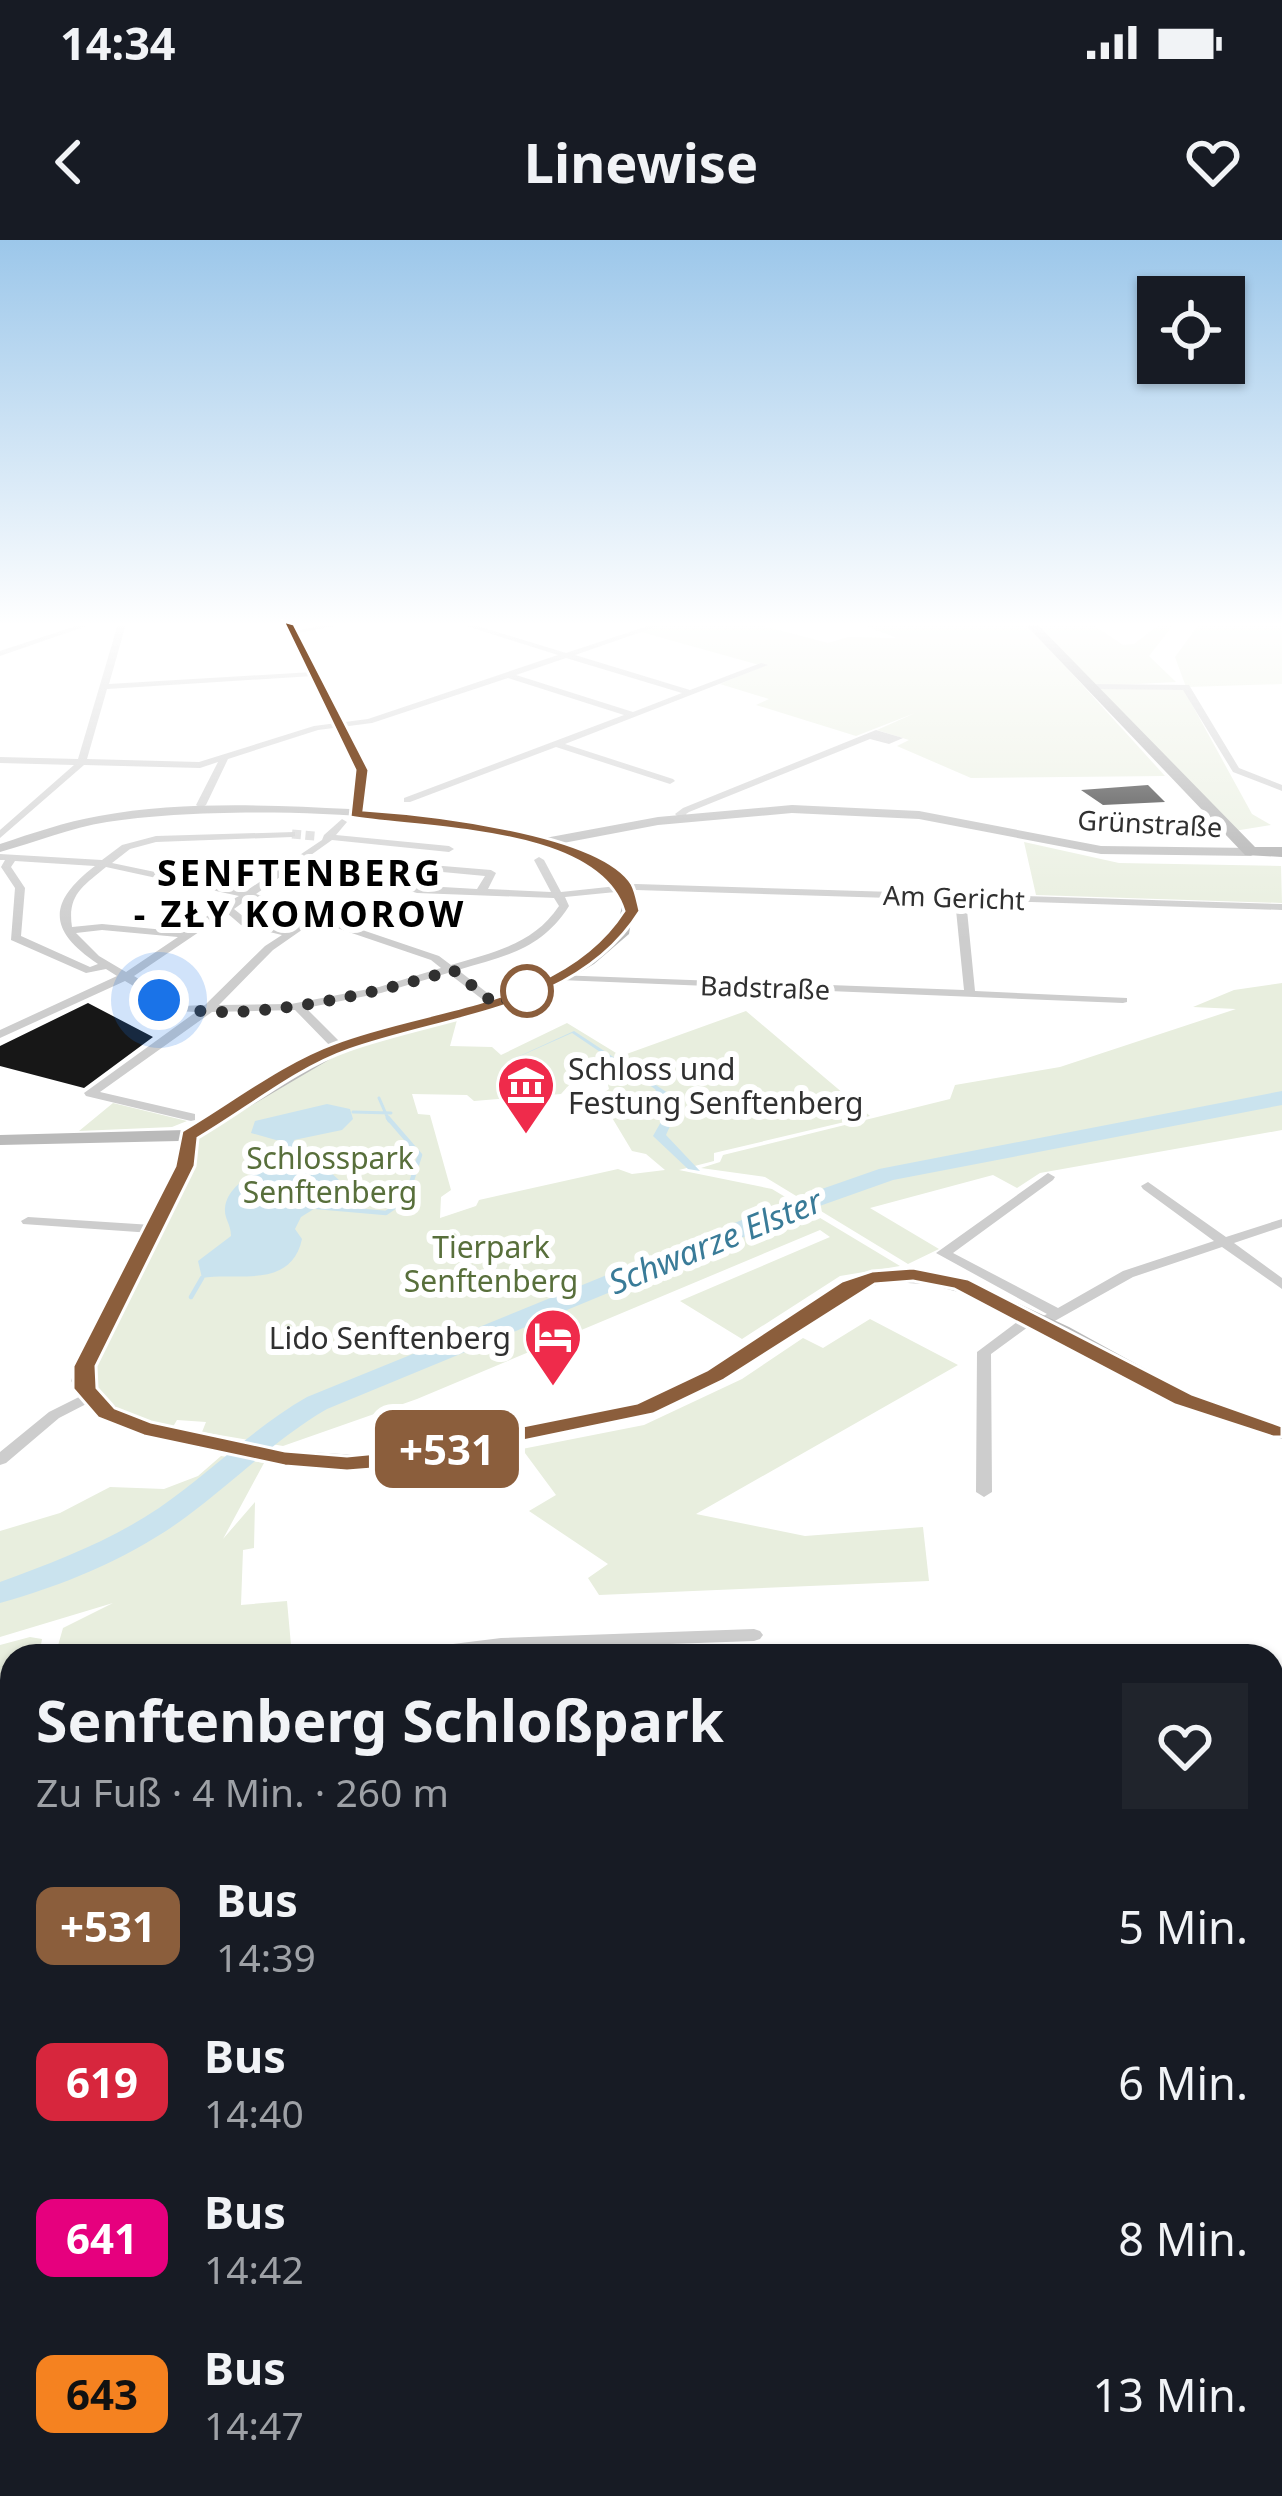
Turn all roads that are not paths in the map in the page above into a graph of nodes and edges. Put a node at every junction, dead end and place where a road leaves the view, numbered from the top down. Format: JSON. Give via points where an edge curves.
{"nodes":[{"id":1,"x":92,"y":729,"type":"edge"},
{"id":2,"x":324,"y":729,"type":"edge"},
{"id":3,"x":340,"y":729,"type":"edge"},
{"id":4,"x":596,"y":729,"type":"edge"},
{"id":5,"x":1134,"y":729,"type":"edge"},
{"id":6,"x":1211,"y":729,"type":"edge"},
{"id":7,"x":869,"y":736,"type":"dead end"},
{"id":8,"x":557,"y":744,"type":"junction"},
{"id":9,"x":224,"y":759,"type":"junction"},
{"id":10,"x":0,"y":760,"type":"edge"},
{"id":11,"x":82,"y":762,"type":"junction"},
{"id":12,"x":670,"y":782,"type":"dead end"},
{"id":13,"x":1282,"y":788,"type":"edge"},
{"id":14,"x":407,"y":800,"type":"dead end"},
{"id":15,"x":201,"y":805,"type":"dead end"},
{"id":16,"x":254,"y":814,"type":"junction"},
{"id":17,"x":349,"y":818,"type":"junction"},
{"id":18,"x":683,"y":818,"type":"junction"},
{"id":19,"x":292,"y":834,"type":"tunnel mouth"},
{"id":20,"x":0,"y":835,"type":"edge"},
{"id":21,"x":251,"y":835,"type":"junction"},
{"id":22,"x":325,"y":837,"type":"junction"},
{"id":23,"x":549,"y":842,"type":"junction"},
{"id":24,"x":449,"y":849,"type":"dead end"},
{"id":25,"x":1251,"y":852,"type":"junction"},
{"id":26,"x":1282,"y":852,"type":"edge"},
{"id":27,"x":3,"y":858,"type":"edge"},
{"id":28,"x":539,"y":860,"type":"dead end"},
{"id":29,"x":100,"y":863,"type":"junction"},
{"id":30,"x":626,"y":888,"type":"junction"},
{"id":31,"x":481,"y":892,"type":"junction"},
{"id":32,"x":247,"y":894,"type":"junction"},
{"id":33,"x":558,"y":895,"type":"junction"},
{"id":34,"x":960,"y":897,"type":"junction"},
{"id":35,"x":226,"y":907,"type":"junction"},
{"id":36,"x":1282,"y":907,"type":"edge"},
{"id":37,"x":300,"y":927,"type":"junction"},
{"id":38,"x":67,"y":931,"type":"junction"},
{"id":39,"x":183,"y":935,"type":"junction"},
{"id":40,"x":106,"y":965,"type":"junction"},
{"id":41,"x":453,"y":970,"type":"junction"},
{"id":42,"x":125,"y":977,"type":"junction"},
{"id":43,"x":560,"y":977,"type":"junction"},
{"id":44,"x":970,"y":995,"type":"junction"},
{"id":45,"x":1123,"y":1000,"type":"dead end"},
{"id":46,"x":495,"y":1004,"type":"junction"},
{"id":47,"x":298,"y":1006,"type":"junction"},
{"id":48,"x":207,"y":1010,"type":"junction"},
{"id":49,"x":0,"y":1031,"type":"edge"},
{"id":50,"x":338,"y":1047,"type":"junction"},
{"id":51,"x":190,"y":1126,"type":"junction"},
{"id":52,"x":0,"y":1140,"type":"edge"},
{"id":53,"x":1048,"y":1177,"type":"dead end"},
{"id":54,"x":1148,"y":1186,"type":"dead end"},
{"id":55,"x":28,"y":1221,"type":"dead end"},
{"id":56,"x":1282,"y":1223,"type":"edge"},
{"id":57,"x":152,"y":1229,"type":"junction"},
{"id":58,"x":1217,"y":1241,"type":"junction"},
{"id":59,"x":1282,"y":1286,"type":"edge"},
{"id":60,"x":1042,"y":1319,"type":"junction"},
{"id":61,"x":89,"y":1396,"type":"junction"},
{"id":62,"x":1282,"y":1432,"type":"edge"},
{"id":63,"x":0,"y":1460,"type":"edge"},
{"id":64,"x":984,"y":1492,"type":"dead end"},
{"id":65,"x":754,"y":1635,"type":"dead end"},
{"id":66,"x":501,"y":1644,"type":"edge"}],
"edges":[{"from":1,"to":11,"type":"street"},
{"from":2,"to":9,"type":"street"},
{"from":3,"to":17,"type":"street","via":[[362,771]]},
{"from":4,"to":8,"type":"street"},
{"from":5,"to":25,"type":"main road"},
{"from":6,"to":13,"type":"street","name":"Grünstraße","via":[[1235,770]]},
{"from":7,"to":18,"type":"street","via":[[686,810]]},
{"from":8,"to":12,"type":"street"},
{"from":8,"to":14,"type":"street"},
{"from":9,"to":11,"type":"street"},
{"from":9,"to":15,"type":"street"},
{"from":10,"to":11,"type":"street"},
{"from":11,"to":20,"type":"street"},
{"from":16,"to":17,"type":"street"},
{"from":16,"to":21,"type":"street"},
{"from":16,"to":27,"type":"street","via":[[107,819]]},
{"from":17,"to":22,"type":"street"},
{"from":17,"to":23,"type":"street","via":[[428,819]]},
{"from":18,"to":23,"type":"street","name":"Grünstraße"},
{"from":18,"to":25,"type":"street","name":"Grünstraße","via":[[867,811],[1101,850]]},
{"from":19,"to":21,"type":"street"},
{"from":21,"to":29,"type":"street","via":[[156,839]]},
{"from":22,"to":24,"type":"street"},
{"from":22,"to":32,"type":"street"},
{"from":23,"to":30,"type":"street","via":[[584,854]]},
{"from":25,"to":26,"type":"main road"},
{"from":27,"to":29,"type":"street"},
{"from":27,"to":40,"type":"street","via":[[20,888],[15,938],[90,971]]},
{"from":28,"to":33,"type":"street"},
{"from":29,"to":32,"type":"street"},
{"from":29,"to":38,"type":"street","via":[[64,909]]},
{"from":30,"to":33,"type":"street","name":"Am Gericht"},
{"from":30,"to":34,"type":"street","name":"Am Gericht"},
{"from":30,"to":43,"type":"street","via":[[633,904],[624,931]]},
{"from":31,"to":31,"type":"street","name":"Am Gericht","via":[[491,873],[430,868],[406,876],[402,886]]},
{"from":31,"to":33,"type":"street","name":"Am Gericht"},
{"from":32,"to":35,"type":"street"},
{"from":32,"to":37,"type":"street"},
{"from":33,"to":41,"type":"street","via":[[563,914],[536,939]]},
{"from":34,"to":36,"type":"street","name":"Am Gericht"},
{"from":34,"to":44,"type":"street"},
{"from":35,"to":37,"type":"street","via":[[244,923]]},
{"from":35,"to":39,"type":"street"},
{"from":37,"to":41,"type":"street","via":[[435,958]]},
{"from":37,"to":48,"type":"street"},
{"from":38,"to":39,"type":"street"},
{"from":38,"to":40,"type":"street"},
{"from":39,"to":42,"type":"street"},
{"from":40,"to":42,"type":"street"},
{"from":41,"to":46,"type":"street"},
{"from":41,"to":47,"type":"street"},
{"from":42,"to":48,"type":"street","via":[[171,1006]]},
{"from":42,"to":49,"type":"street"},
{"from":43,"to":44,"type":"street","name":"Badstraße"},
{"from":43,"to":46,"type":"street"},
{"from":44,"to":45,"type":"street","name":"Badstraße"},
{"from":46,"to":50,"type":"street"},
{"from":47,"to":48,"type":"street"},
{"from":47,"to":50,"type":"street"},
{"from":48,"to":51,"type":"street","via":[[90,1094]]},
{"from":50,"to":51,"type":"street"},
{"from":51,"to":52,"type":"street"},
{"from":51,"to":57,"type":"street","via":[[185,1166]]},
{"from":53,"to":60,"type":"street","via":[[944,1253]]},
{"from":54,"to":58,"type":"street"},
{"from":55,"to":57,"type":"street"},
{"from":56,"to":58,"type":"street"},
{"from":57,"to":61,"type":"street","via":[[85,1366]]},
{"from":58,"to":59,"type":"street"},
{"from":58,"to":60,"type":"street","via":[[1128,1274]]},
{"from":60,"to":61,"type":"street","via":[[946,1280],[872,1277],[716,1375],[644,1409],[373,1462],[273,1456],[128,1424]]},
{"from":60,"to":62,"type":"street","via":[[1184,1400]]},
{"from":60,"to":64,"type":"street","via":[[984,1352]]},
{"from":61,"to":63,"type":"street"},
{"from":65,"to":66,"type":"street"}]}
